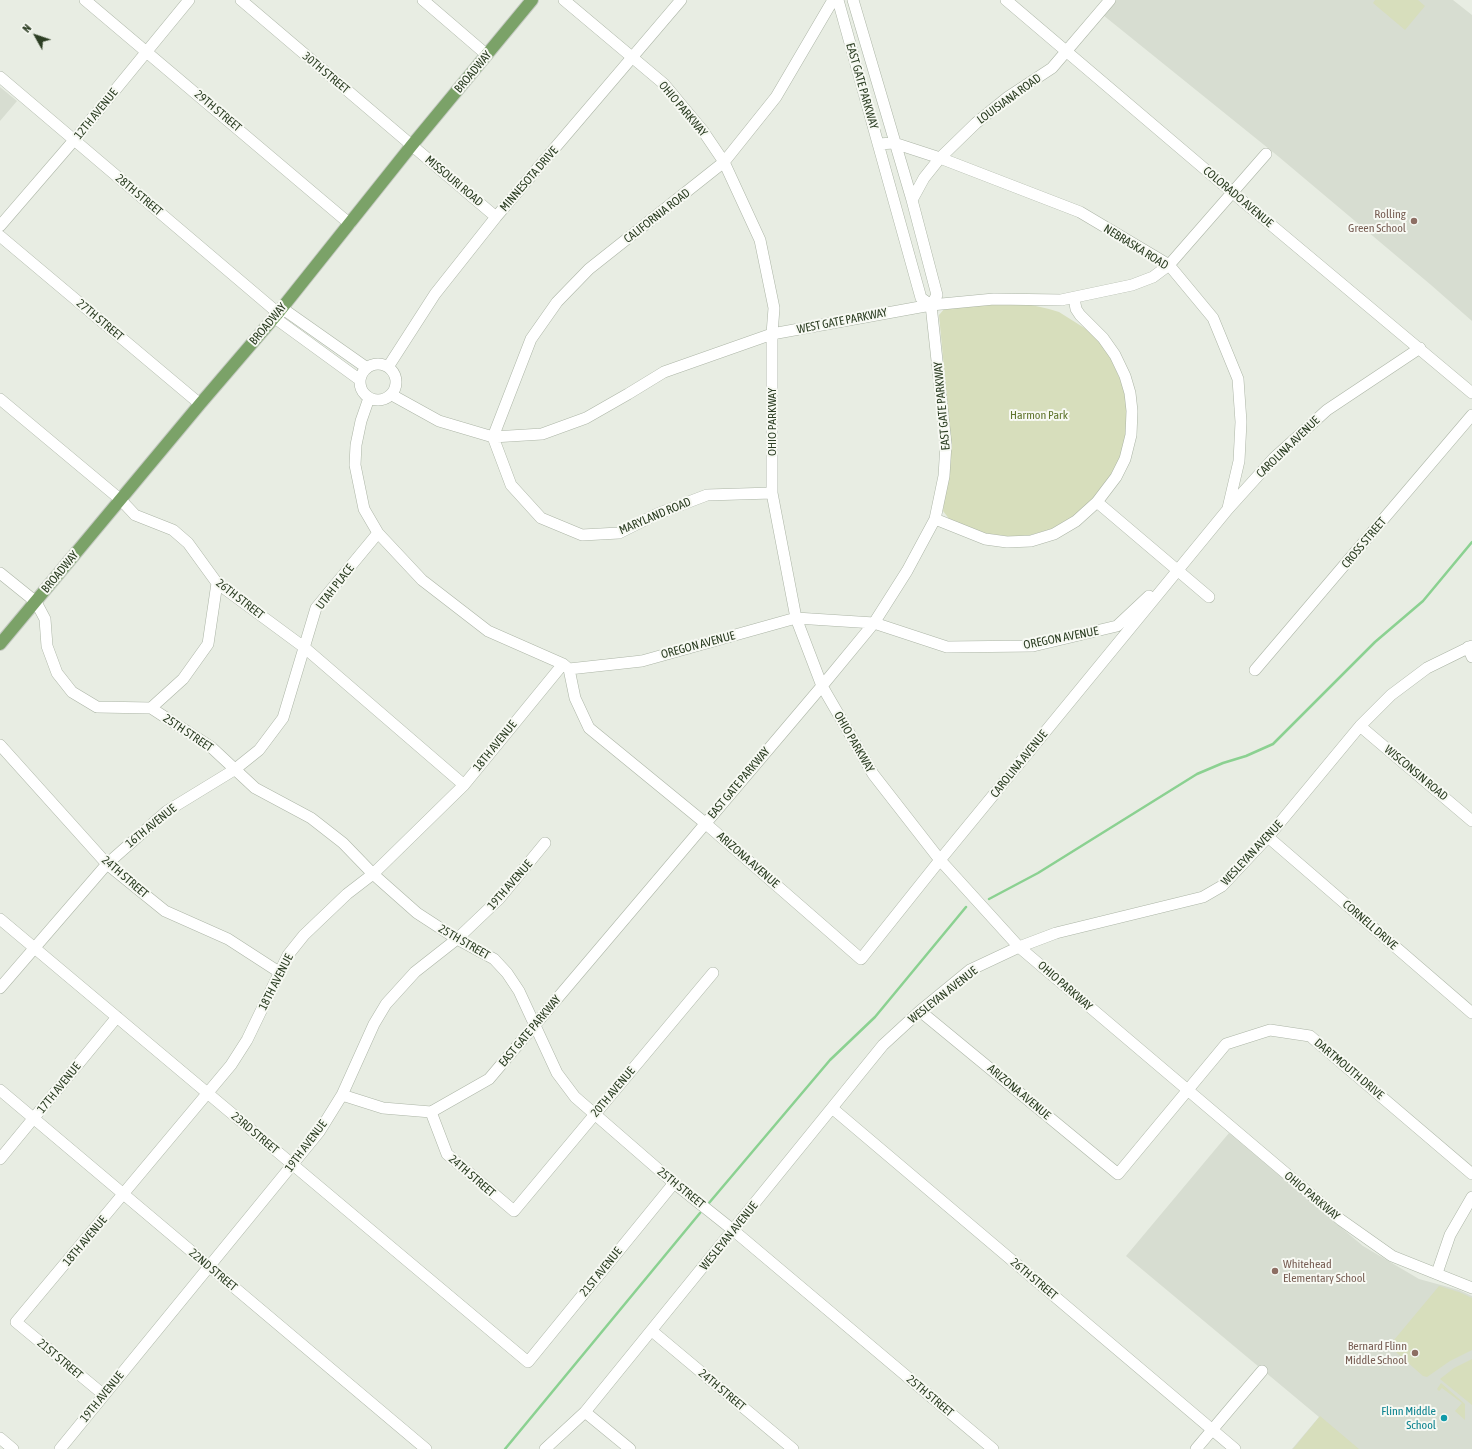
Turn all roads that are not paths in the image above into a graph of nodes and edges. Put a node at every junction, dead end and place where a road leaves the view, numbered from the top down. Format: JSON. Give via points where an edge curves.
{"nodes":[{"id":1,"x":85,"y":0,"type":"edge"},
{"id":2,"x":189,"y":0,"type":"edge"},
{"id":3,"x":241,"y":0,"type":"edge"},
{"id":4,"x":423,"y":0,"type":"edge"},
{"id":5,"x":532,"y":0,"type":"edge"},
{"id":6,"x":564,"y":0,"type":"edge"},
{"id":7,"x":681,"y":0,"type":"edge"},
{"id":8,"x":833,"y":0,"type":"edge"},
{"id":9,"x":838,"y":0,"type":"edge"},
{"id":10,"x":853,"y":0,"type":"edge"},
{"id":11,"x":1006,"y":0,"type":"edge"},
{"id":12,"x":1110,"y":0,"type":"edge"},
{"id":13,"x":147,"y":51,"type":"junction"},
{"id":14,"x":1067,"y":51,"type":"junction"},
{"id":15,"x":487,"y":55,"type":"junction"},
{"id":16,"x":634,"y":57,"type":"junction"},
{"id":17,"x":0,"y":77,"type":"edge"},
{"id":18,"x":75,"y":139,"type":"junction"},
{"id":19,"x":894,"y":143,"type":"junction"},
{"id":20,"x":878,"y":144,"type":"junction"},
{"id":21,"x":412,"y":145,"type":"junction"},
{"id":22,"x":1266,"y":154,"type":"dead end"},
{"id":23,"x":940,"y":158,"type":"junction"},
{"id":24,"x":724,"y":162,"type":"junction"},
{"id":25,"x":1233,"y":193,"type":"junction"},
{"id":26,"x":912,"y":200,"type":"junction"},
{"id":27,"x":496,"y":217,"type":"junction"},
{"id":28,"x":350,"y":224,"type":"junction"},
{"id":29,"x":0,"y":226,"type":"edge"},
{"id":30,"x":0,"y":236,"type":"edge"},
{"id":31,"x":1169,"y":266,"type":"junction"},
{"id":32,"x":1074,"y":298,"type":"junction"},
{"id":33,"x":931,"y":305,"type":"junction"},
{"id":34,"x":278,"y":313,"type":"junction"},
{"id":35,"x":772,"y":334,"type":"junction"},
{"id":36,"x":1420,"y":348,"type":"junction"},
{"id":37,"x":388,"y":367,"type":"junction"},
{"id":38,"x":367,"y":368,"type":"junction"},
{"id":39,"x":360,"y":380,"type":"junction"},
{"id":40,"x":1472,"y":393,"type":"edge"},
{"id":41,"x":392,"y":395,"type":"junction"},
{"id":42,"x":369,"y":398,"type":"junction"},
{"id":43,"x":0,"y":399,"type":"edge"},
{"id":44,"x":200,"y":404,"type":"junction"},
{"id":45,"x":1472,"y":415,"type":"edge"},
{"id":46,"x":493,"y":437,"type":"junction"},
{"id":47,"x":772,"y":493,"type":"junction"},
{"id":48,"x":121,"y":500,"type":"junction"},
{"id":49,"x":1096,"y":502,"type":"junction"},
{"id":50,"x":1228,"y":509,"type":"junction"},
{"id":51,"x":935,"y":519,"type":"junction"},
{"id":52,"x":378,"y":533,"type":"junction"},
{"id":53,"x":1177,"y":571,"type":"junction"},
{"id":54,"x":0,"y":573,"type":"edge"},
{"id":55,"x":217,"y":583,"type":"junction"},
{"id":56,"x":1209,"y":597,"type":"dead end"},
{"id":57,"x":36,"y":602,"type":"junction"},
{"id":58,"x":796,"y":618,"type":"junction"},
{"id":59,"x":874,"y":622,"type":"junction"},
{"id":60,"x":0,"y":644,"type":"edge"},
{"id":61,"x":306,"y":648,"type":"junction"},
{"id":62,"x":1471,"y":650,"type":"edge"},
{"id":63,"x":566,"y":666,"type":"junction"},
{"id":64,"x":1255,"y":670,"type":"dead end"},
{"id":65,"x":822,"y":686,"type":"junction"},
{"id":66,"x":151,"y":708,"type":"junction"},
{"id":67,"x":1360,"y":726,"type":"junction"},
{"id":68,"x":0,"y":745,"type":"edge"},
{"id":69,"x":234,"y":770,"type":"junction"},
{"id":70,"x":464,"y":785,"type":"junction"},
{"id":71,"x":1472,"y":821,"type":"edge"},
{"id":72,"x":705,"y":823,"type":"junction"},
{"id":73,"x":1268,"y":837,"type":"junction"},
{"id":74,"x":545,"y":843,"type":"dead end"},
{"id":75,"x":940,"y":860,"type":"junction"},
{"id":76,"x":107,"y":864,"type":"junction"},
{"id":77,"x":373,"y":874,"type":"junction"},
{"id":78,"x":0,"y":919,"type":"edge"},
{"id":79,"x":457,"y":939,"type":"junction"},
{"id":80,"x":1019,"y":947,"type":"junction"},
{"id":81,"x":35,"y":948,"type":"junction"},
{"id":82,"x":861,"y":958,"type":"joint"},
{"id":83,"x":279,"y":972,"type":"junction"},
{"id":84,"x":713,"y":973,"type":"dead end"},
{"id":85,"x":0,"y":988,"type":"edge"},
{"id":86,"x":920,"y":1011,"type":"junction"},
{"id":87,"x":1472,"y":1014,"type":"edge"},
{"id":88,"x":117,"y":1017,"type":"junction"},
{"id":89,"x":536,"y":1024,"type":"junction"},
{"id":90,"x":0,"y":1090,"type":"edge"},
{"id":91,"x":1186,"y":1090,"type":"junction"},
{"id":92,"x":208,"y":1094,"type":"junction"},
{"id":93,"x":342,"y":1095,"type":"junction"},
{"id":94,"x":832,"y":1108,"type":"junction"},
{"id":95,"x":431,"y":1112,"type":"junction"},
{"id":96,"x":594,"y":1115,"type":"junction"},
{"id":97,"x":34,"y":1118,"type":"junction"},
{"id":98,"x":0,"y":1159,"type":"edge"},
{"id":99,"x":293,"y":1165,"type":"junction"},
{"id":100,"x":1118,"y":1174,"type":"joint"},
{"id":101,"x":1472,"y":1174,"type":"edge"},
{"id":102,"x":674,"y":1182,"type":"junction"},
{"id":103,"x":124,"y":1195,"type":"junction"},
{"id":104,"x":1472,"y":1197,"type":"edge"},
{"id":105,"x":514,"y":1211,"type":"joint"},
{"id":106,"x":733,"y":1230,"type":"junction"},
{"id":107,"x":209,"y":1267,"type":"junction"},
{"id":108,"x":1437,"y":1273,"type":"junction"},
{"id":109,"x":1472,"y":1288,"type":"edge"},
{"id":110,"x":16,"y":1322,"type":"joint"},
{"id":111,"x":652,"y":1331,"type":"junction"},
{"id":112,"x":528,"y":1362,"type":"joint"},
{"id":113,"x":1262,"y":1372,"type":"dead end"},
{"id":114,"x":104,"y":1395,"type":"junction"},
{"id":115,"x":585,"y":1412,"type":"junction"},
{"id":116,"x":1212,"y":1429,"type":"junction"},
{"id":117,"x":0,"y":1438,"type":"edge"},
{"id":118,"x":13,"y":1449,"type":"edge"},
{"id":119,"x":60,"y":1449,"type":"edge"},
{"id":120,"x":426,"y":1449,"type":"edge"},
{"id":121,"x":545,"y":1449,"type":"edge"},
{"id":122,"x":630,"y":1449,"type":"edge"},
{"id":123,"x":793,"y":1449,"type":"edge"},
{"id":124,"x":993,"y":1449,"type":"edge"},
{"id":125,"x":1196,"y":1449,"type":"edge"},
{"id":126,"x":1235,"y":1449,"type":"edge"}],
"edges":[{"from":1,"to":13,"type":"street","name":"29TH STREET"},
{"from":2,"to":13,"type":"street","name":"12TH AVENUE"},
{"from":3,"to":21,"type":"street","name":"30TH STREET"},
{"from":4,"to":15,"type":"street"},
{"from":5,"to":15,"type":"main road","name":"BROADWAY"},
{"from":6,"to":16,"type":"street","name":"OHIO PARKWAY"},
{"from":7,"to":16,"type":"street","name":"MINNESOTA DRIVE"},
{"from":8,"to":24,"type":"street","name":"CALIFORNIA ROAD","via":[[776,97]]},
{"from":9,"to":20,"type":"street","name":"EAST GATE PARKWAY"},
{"from":10,"to":19,"type":"street","name":"EAST GATE PARKWAY"},
{"from":11,"to":14,"type":"street","name":"COLORADO AVENUE"},
{"from":12,"to":14,"type":"street","name":"LOUISIANA ROAD"},
{"from":13,"to":18,"type":"street","name":"12TH AVENUE"},
{"from":13,"to":28,"type":"street","name":"29TH STREET"},
{"from":14,"to":23,"type":"street","name":"LOUISIANA ROAD","via":[[1052,68],[1008,97],[976,123]]},
{"from":14,"to":25,"type":"street","name":"COLORADO AVENUE"},
{"from":15,"to":21,"type":"main road","name":"BROADWAY"},
{"from":16,"to":24,"type":"street","name":"OHIO PARKWAY","via":[[664,84],[703,131]]},
{"from":16,"to":27,"type":"street","name":"MINNESOTA DRIVE"},
{"from":17,"to":18,"type":"street","name":"28TH STREET"},
{"from":18,"to":29,"type":"street","name":"12TH AVENUE"},
{"from":18,"to":34,"type":"street","name":"28TH STREET"},
{"from":19,"to":20,"type":"street","name":"NEBRASKA ROAD"},
{"from":19,"to":23,"type":"street","name":"NEBRASKA ROAD"},
{"from":19,"to":26,"type":"street","name":"EAST GATE PARKWAY"},
{"from":20,"to":33,"type":"street","name":"EAST GATE PARKWAY","via":[[921,298]]},
{"from":21,"to":27,"type":"street","name":"MISSOURI ROAD"},
{"from":21,"to":28,"type":"main road","name":"BROADWAY"},
{"from":22,"to":25,"type":"street","name":"WEST GATE PARKWAY"},
{"from":23,"to":26,"type":"street","name":"LOUISIANA ROAD","via":[[924,178]]},
{"from":23,"to":31,"type":"street","name":"NEBRASKA ROAD","via":[[1080,212]]},
{"from":24,"to":35,"type":"street","name":"OHIO PARKWAY","via":[[760,240],[774,308]]},
{"from":24,"to":46,"type":"street","name":"CALIFORNIA ROAD","via":[[589,269],[557,302],[531,339]]},
{"from":25,"to":31,"type":"street","name":"WEST GATE PARKWAY"},
{"from":25,"to":36,"type":"street","name":"COLORADO AVENUE"},
{"from":26,"to":33,"type":"street","name":"EAST GATE PARKWAY","via":[[937,295]]},
{"from":27,"to":37,"type":"street","name":"MINNESOTA DRIVE","via":[[435,294]]},
{"from":28,"to":34,"type":"main road","name":"BROADWAY"},
{"from":30,"to":44,"type":"street","name":"27TH STREET"},
{"from":31,"to":32,"type":"street","name":"WEST GATE PARKWAY","via":[[1153,277],[1132,285]]},
{"from":31,"to":50,"type":"street","name":"NEBRASKA ROAD","via":[[1213,318],[1238,379],[1241,422],[1239,461]]},
{"from":32,"to":33,"type":"street","name":"WEST GATE PARKWAY","via":[[994,299]]},
{"from":32,"to":49,"type":"street","via":[[1080,315],[1115,355],[1125,376],[1132,401],[1133,423],[1125,459],[1116,477]]},
{"from":33,"to":35,"type":"street","name":"WEST GATE PARKWAY"},
{"from":33,"to":51,"type":"street","name":"EAST GATE PARKWAY","via":[[946,444],[944,476]]},
{"from":34,"to":38,"type":"street","via":[[286,311]]},
{"from":34,"to":39,"type":"street","via":[[278,321]]},
{"from":34,"to":44,"type":"main road","name":"BROADWAY"},
{"from":35,"to":46,"type":"street","name":"WEST GATE PARKWAY","via":[[664,372],[586,418],[542,434]]},
{"from":35,"to":47,"type":"street","name":"OHIO PARKWAY"},
{"from":36,"to":40,"type":"street","name":"COLORADO AVENUE"},
{"from":36,"to":50,"type":"street","name":"CAROLINA AVENUE","via":[[1327,410],[1274,458]]},
{"from":37,"to":38,"type":"street","via":[[376,364]]},
{"from":37,"to":41,"type":"street","via":[[397,380]]},
{"from":38,"to":39,"type":"street"},
{"from":39,"to":42,"type":"street","via":[[362,390]]},
{"from":41,"to":42,"type":"street","via":[[381,400]]},
{"from":41,"to":46,"type":"street","name":"WEST GATE PARKWAY","via":[[439,421]]},
{"from":42,"to":52,"type":"street","via":[[361,421],[355,464],[364,509]]},
{"from":43,"to":48,"type":"street","name":"26TH STREET"},
{"from":44,"to":48,"type":"main road","name":"BROADWAY"},
{"from":45,"to":64,"type":"street","name":"CROSS STREET"},
{"from":46,"to":47,"type":"street","name":"MARYLAND ROAD","via":[[511,485],[541,518],[582,535],[619,533],[657,514],[707,495]]},
{"from":47,"to":58,"type":"street","name":"OHIO PARKWAY"},
{"from":48,"to":55,"type":"street","name":"26TH STREET","via":[[135,515],[173,530],[188,543]]},
{"from":48,"to":57,"type":"main road","name":"BROADWAY"},
{"from":49,"to":51,"type":"street","via":[[1087,512],[1064,528],[1032,542],[985,539]]},
{"from":49,"to":53,"type":"street"},
{"from":50,"to":53,"type":"street","name":"CAROLINA AVENUE"},
{"from":51,"to":59,"type":"street","name":"EAST GATE PARKWAY","via":[[907,571]]},
{"from":52,"to":61,"type":"street","name":"UTAH PLACE","via":[[316,608]]},
{"from":52,"to":63,"type":"street","via":[[422,580],[488,631]]},
{"from":53,"to":56,"type":"street"},
{"from":53,"to":59,"type":"street","name":"OREGON AVENUE","via":[[1116,626],[1032,646],[947,647]]},
{"from":53,"to":75,"type":"street","name":"CAROLINA AVENUE"},
{"from":54,"to":57,"type":"street","name":"25TH STREET"},
{"from":55,"to":61,"type":"street","name":"26TH STREET"},
{"from":55,"to":66,"type":"street","via":[[208,644],[183,679]]},
{"from":57,"to":60,"type":"main road","name":"BROADWAY"},
{"from":57,"to":66,"type":"street","name":"25TH STREET","via":[[45,619],[46,646],[56,673],[72,692],[97,707]]},
{"from":58,"to":59,"type":"street","name":"OREGON AVENUE"},
{"from":58,"to":63,"type":"street","name":"OREGON AVENUE","via":[[642,661]]},
{"from":58,"to":65,"type":"street","name":"OHIO PARKWAY"},
{"from":59,"to":65,"type":"street","name":"EAST GATE PARKWAY"},
{"from":61,"to":69,"type":"street","name":"16TH AVENUE","via":[[283,718],[259,750]]},
{"from":61,"to":70,"type":"street","name":"26TH STREET"},
{"from":62,"to":67,"type":"street","name":"WESLEYAN AVENUE","via":[[1427,668],[1390,695]]},
{"from":63,"to":70,"type":"street","name":"18TH AVENUE"},
{"from":63,"to":72,"type":"street","name":"ARIZONA AVENUE","via":[[575,698],[589,728]]},
{"from":65,"to":72,"type":"street","name":"EAST GATE PARKWAY"},
{"from":65,"to":75,"type":"street","name":"OHIO PARKWAY","via":[[873,774]]},
{"from":66,"to":69,"type":"street","name":"25TH STREET","via":[[212,747]]},
{"from":67,"to":71,"type":"street","name":"WISCONSIN ROAD"},
{"from":67,"to":73,"type":"street","name":"WESLEYAN AVENUE"},
{"from":68,"to":76,"type":"street","name":"24TH STREET"},
{"from":69,"to":76,"type":"street","name":"16TH AVENUE","via":[[168,811]]},
{"from":69,"to":77,"type":"street","name":"25TH STREET","via":[[255,788],[311,818],[343,843]]},
{"from":70,"to":77,"type":"street","name":"18TH AVENUE"},
{"from":72,"to":82,"type":"street","name":"ARIZONA AVENUE"},
{"from":72,"to":89,"type":"street","name":"EAST GATE PARKWAY"},
{"from":73,"to":80,"type":"street","name":"WESLEYAN AVENUE","via":[[1222,886],[1203,897],[1056,933]]},
{"from":73,"to":87,"type":"street","name":"CORNELL DRIVE"},
{"from":74,"to":79,"type":"street","name":"19TH AVENUE","via":[[500,899]]},
{"from":75,"to":80,"type":"street","name":"OHIO PARKWAY"},
{"from":75,"to":82,"type":"street","name":"CAROLINA AVENUE"},
{"from":76,"to":81,"type":"street","name":"16TH AVENUE"},
{"from":76,"to":83,"type":"street","name":"24TH STREET","via":[[165,911],[228,939]]},
{"from":77,"to":79,"type":"street","name":"25TH STREET","via":[[417,913]]},
{"from":77,"to":83,"type":"street","name":"18TH AVENUE","via":[[347,894],[304,935],[288,955]]},
{"from":78,"to":81,"type":"street","name":"23RD STREET"},
{"from":79,"to":89,"type":"street","name":"25TH STREET","via":[[494,959],[519,991]]},
{"from":79,"to":93,"type":"street","name":"19TH AVENUE","via":[[415,972],[386,1004],[374,1024]]},
{"from":80,"to":86,"type":"street","name":"WESLEYAN AVENUE","via":[[970,970]]},
{"from":80,"to":91,"type":"street","name":"OHIO PARKWAY"},
{"from":81,"to":85,"type":"street","name":"16TH AVENUE"},
{"from":81,"to":88,"type":"street","name":"23RD STREET"},
{"from":83,"to":92,"type":"street","name":"18TH AVENUE","via":[[247,1040]]},
{"from":84,"to":96,"type":"street","name":"20TH AVENUE"},
{"from":86,"to":94,"type":"street","name":"WESLEYAN AVENUE","via":[[883,1045]]},
{"from":86,"to":100,"type":"street","name":"ARIZONA AVENUE"},
{"from":88,"to":92,"type":"street","name":"23RD STREET"},
{"from":88,"to":97,"type":"street","name":"17TH AVENUE"},
{"from":89,"to":95,"type":"street","name":"EAST GATE PARKWAY","via":[[489,1079]]},
{"from":89,"to":96,"type":"street","name":"25TH STREET","via":[[557,1073],[575,1097]]},
{"from":90,"to":97,"type":"street","name":"22ND STREET"},
{"from":91,"to":100,"type":"street","name":"DARTMOUTH DRIVE"},
{"from":91,"to":101,"type":"street","name":"DARTMOUTH DRIVE","via":[[1226,1044],[1270,1030],[1310,1036]]},
{"from":91,"to":108,"type":"street","name":"OHIO PARKWAY","via":[[1341,1220],[1392,1256]]},
{"from":92,"to":99,"type":"street","name":"23RD STREET"},
{"from":92,"to":103,"type":"street","name":"18TH AVENUE"},
{"from":93,"to":95,"type":"street","via":[[383,1108]]},
{"from":93,"to":99,"type":"street","name":"19TH AVENUE","via":[[319,1132]]},
{"from":94,"to":106,"type":"street","name":"WESLEYAN AVENUE"},
{"from":94,"to":116,"type":"street","name":"26TH STREET"},
{"from":95,"to":105,"type":"street","name":"24TH STREET","via":[[446,1154]]},
{"from":96,"to":102,"type":"street","name":"25TH STREET"},
{"from":96,"to":105,"type":"street","name":"20TH AVENUE"},
{"from":97,"to":98,"type":"street","name":"17TH AVENUE"},
{"from":97,"to":103,"type":"street","name":"22ND STREET"},
{"from":99,"to":107,"type":"street","name":"19TH AVENUE"},
{"from":99,"to":112,"type":"street","name":"23RD STREET"},
{"from":102,"to":106,"type":"street","name":"25TH STREET"},
{"from":102,"to":112,"type":"street","name":"21ST AVENUE"},
{"from":103,"to":107,"type":"street","name":"22ND STREET"},
{"from":103,"to":110,"type":"street","name":"18TH AVENUE"},
{"from":104,"to":108,"type":"street","via":[[1450,1235]]},
{"from":106,"to":111,"type":"street","name":"WESLEYAN AVENUE"},
{"from":106,"to":124,"type":"street","name":"25TH STREET"},
{"from":107,"to":114,"type":"street","name":"19TH AVENUE"},
{"from":107,"to":120,"type":"street","name":"22ND STREET"},
{"from":108,"to":109,"type":"street","name":"OHIO PARKWAY"},
{"from":110,"to":114,"type":"street","name":"21ST STREET"},
{"from":111,"to":115,"type":"street","name":"WESLEYAN AVENUE"},
{"from":111,"to":123,"type":"street","name":"24TH STREET"},
{"from":113,"to":116,"type":"street"},
{"from":114,"to":119,"type":"street","name":"19TH AVENUE"},
{"from":115,"to":121,"type":"street","name":"WESLEYAN AVENUE"},
{"from":115,"to":122,"type":"street"},
{"from":116,"to":125,"type":"street"},
{"from":116,"to":126,"type":"street","name":"26TH STREET"},
{"from":117,"to":118,"type":"street"}]}
